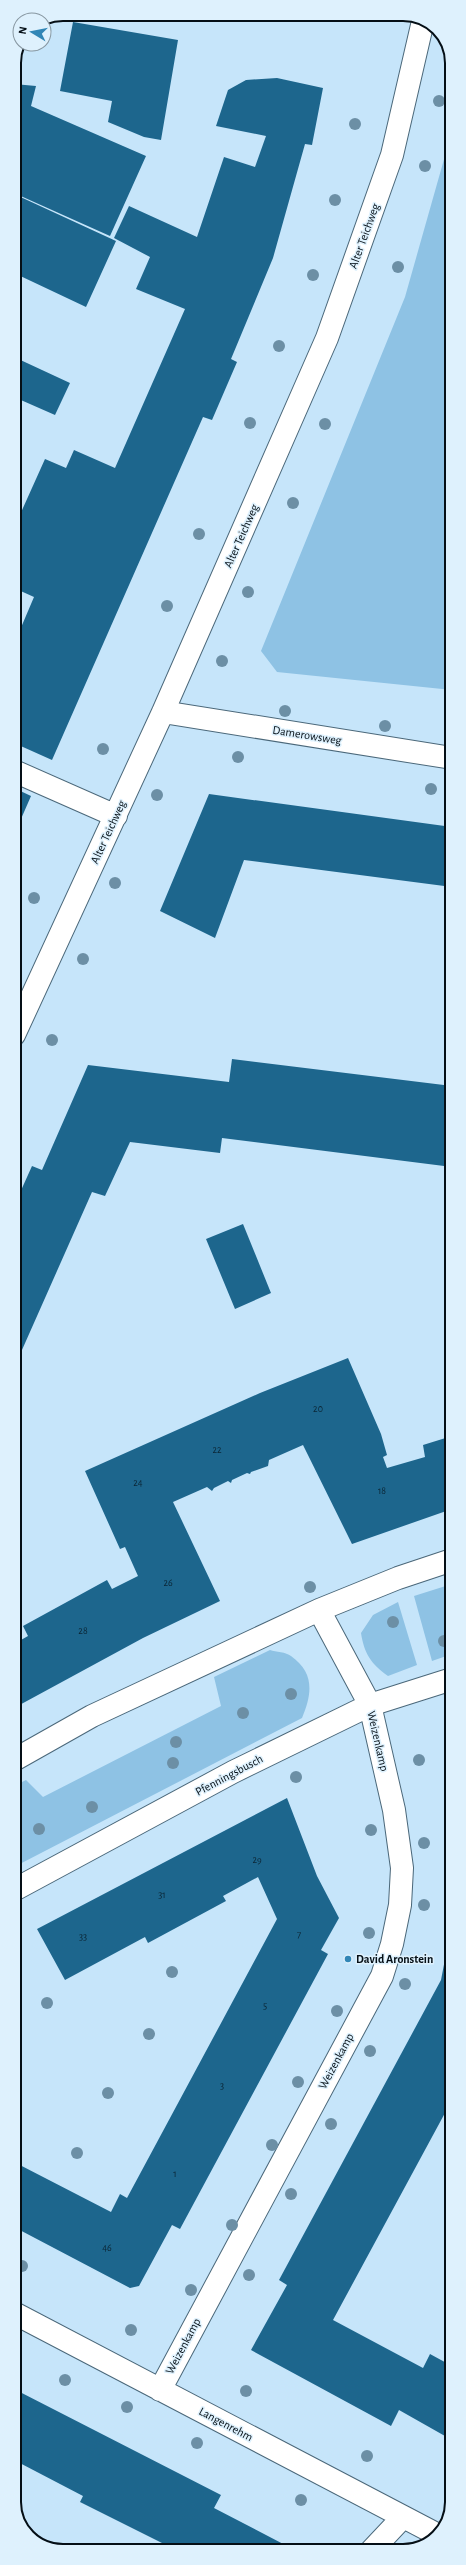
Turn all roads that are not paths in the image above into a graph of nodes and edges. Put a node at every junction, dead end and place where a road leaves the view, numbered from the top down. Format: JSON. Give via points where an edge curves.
{"nodes":[{"id":1,"x":422,"y":26,"type":"edge"},
{"id":2,"x":163,"y":712,"type":"junction"},
{"id":3,"x":445,"y":757,"type":"edge"},
{"id":4,"x":21,"y":774,"type":"edge"},
{"id":5,"x":116,"y":816,"type":"junction"},
{"id":6,"x":21,"y":1020,"type":"edge"},
{"id":7,"x":445,"y":1562,"type":"edge"},
{"id":8,"x":319,"y":1610,"type":"junction"},
{"id":9,"x":445,"y":1681,"type":"edge"},
{"id":10,"x":370,"y":1705,"type":"junction"},
{"id":11,"x":21,"y":1756,"type":"edge"},
{"id":12,"x":21,"y":1886,"type":"edge"},
{"id":13,"x":21,"y":2317,"type":"edge"},
{"id":14,"x":160,"y":2390,"type":"junction"},
{"id":15,"x":403,"y":2517,"type":"junction"},
{"id":16,"x":432,"y":2532,"type":"edge"},
{"id":17,"x":378,"y":2544,"type":"edge"}],
"edges":[{"from":1,"to":2,"type":"street","name":"Alter Teichweg","via":[[392,155],[328,338]]},
{"from":2,"to":3,"type":"street","name":"Damerowsweg"},
{"from":2,"to":5,"type":"street","name":"Alter Teichweg"},
{"from":4,"to":5,"type":"street"},
{"from":5,"to":6,"type":"street","name":"Alter Teichweg"},
{"from":7,"to":8,"type":"street"},
{"from":8,"to":10,"type":"street","name":"Weizenkamp"},
{"from":8,"to":11,"type":"street","via":[[92,1716]]},
{"from":9,"to":10,"type":"street","name":"Pfenningsbusch"},
{"from":10,"to":12,"type":"street","name":"Pfenningsbusch","via":[[233,1772]]},
{"from":10,"to":14,"type":"street","name":"Weizenkamp","via":[[394,1810],[402,1868],[400,1905],[392,1944],[382,1976]]},
{"from":13,"to":14,"type":"street","name":"Langenrehm"},
{"from":14,"to":15,"type":"street","name":"Langenrehm"},
{"from":15,"to":16,"type":"street","name":"Langenrehm"},
{"from":15,"to":17,"type":"street"}]}
